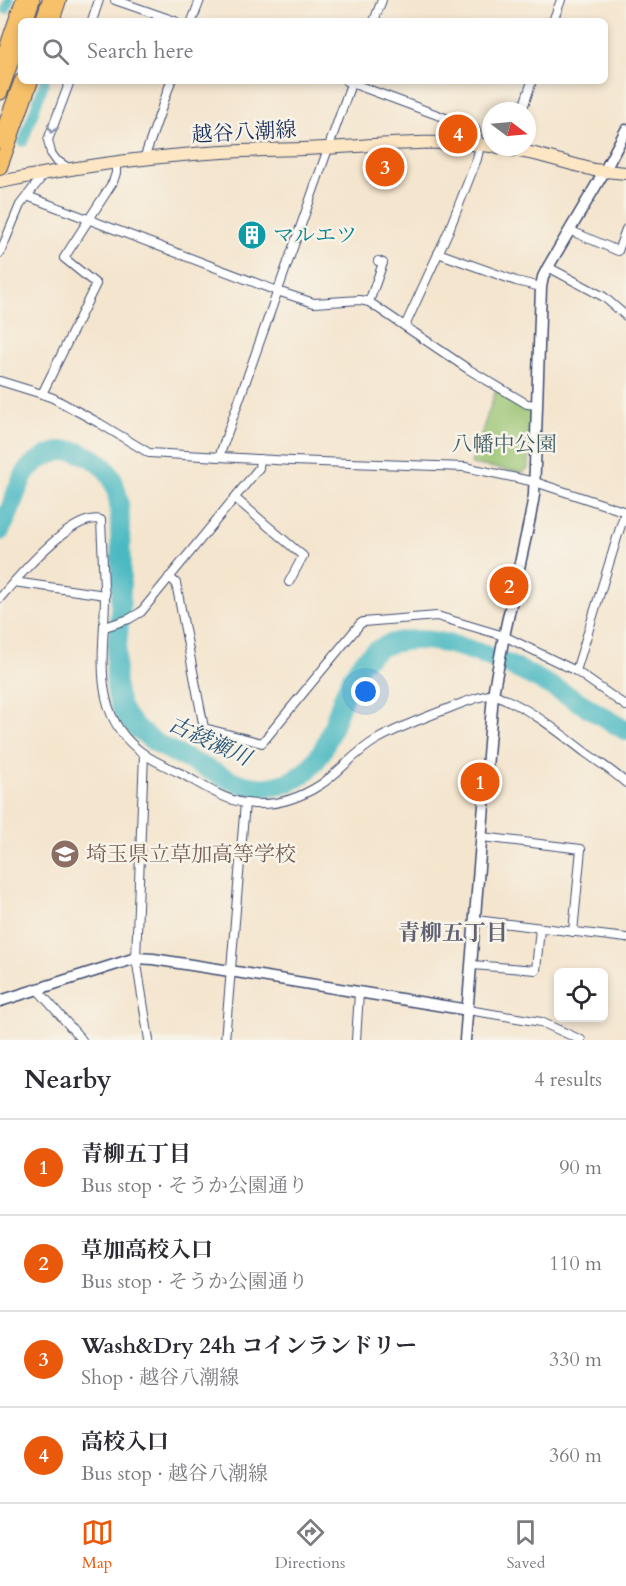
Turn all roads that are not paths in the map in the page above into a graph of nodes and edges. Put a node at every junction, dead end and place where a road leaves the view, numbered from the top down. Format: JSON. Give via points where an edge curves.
{"nodes":[{"id":1,"x":23,"y":0,"type":"edge"},
{"id":2,"x":32,"y":0,"type":"edge"},
{"id":3,"x":57,"y":0,"type":"edge"},
{"id":4,"x":99,"y":0,"type":"edge"},
{"id":5,"x":115,"y":0,"type":"edge"},
{"id":6,"x":200,"y":0,"type":"edge"},
{"id":7,"x":382,"y":0,"type":"edge"},
{"id":8,"x":561,"y":0,"type":"edge"},
{"id":9,"x":26,"y":18,"type":"edge"},
{"id":10,"x":45,"y":18,"type":"edge"},
{"id":11,"x":53,"y":18,"type":"edge"},
{"id":12,"x":93,"y":18,"type":"edge"},
{"id":13,"x":166,"y":18,"type":"edge"},
{"id":14,"x":193,"y":18,"type":"edge"},
{"id":15,"x":376,"y":18,"type":"edge"},
{"id":16,"x":554,"y":18,"type":"edge"},
{"id":17,"x":0,"y":38,"type":"edge"},
{"id":18,"x":18,"y":41,"type":"edge"},
{"id":19,"x":2,"y":62,"type":"edge"},
{"id":20,"x":21,"y":84,"type":"edge"},
{"id":21,"x":30,"y":84,"type":"edge"},
{"id":22,"x":69,"y":84,"type":"edge"},
{"id":23,"x":170,"y":84,"type":"edge"},
{"id":24,"x":349,"y":84,"type":"edge"},
{"id":25,"x":355,"y":84,"type":"edge"},
{"id":26,"x":531,"y":84,"type":"edge"},
{"id":27,"x":0,"y":92,"type":"edge"},
{"id":28,"x":525,"y":102,"type":"edge"},
{"id":29,"x":626,"y":130,"type":"edge"},
{"id":30,"x":482,"y":139,"type":"edge"},
{"id":31,"x":0,"y":141,"type":"edge"},
{"id":32,"x":482,"y":145,"type":"edge"},
{"id":33,"x":328,"y":148,"type":"junction"},
{"id":34,"x":482,"y":151,"type":"edge"},
{"id":35,"x":536,"y":155,"type":"edge"},
{"id":36,"x":144,"y":159,"type":"junction"},
{"id":37,"x":116,"y":162,"type":"junction"},
{"id":38,"x":0,"y":166,"type":"edge"},
{"id":39,"x":71,"y":169,"type":"junction"},
{"id":40,"x":604,"y":172,"type":"junction"},
{"id":41,"x":46,"y":173,"type":"junction"},
{"id":42,"x":626,"y":173,"type":"edge"},
{"id":43,"x":0,"y":182,"type":"edge"},
{"id":44,"x":27,"y":196,"type":"junction"},
{"id":45,"x":90,"y":220,"type":"junction"},
{"id":46,"x":626,"y":229,"type":"edge"},
{"id":47,"x":569,"y":230,"type":"junction"},
{"id":48,"x":0,"y":253,"type":"edge"},
{"id":49,"x":438,"y":253,"type":"junction"},
{"id":50,"x":378,"y":261,"type":"dead end"},
{"id":51,"x":548,"y":267,"type":"junction"},
{"id":52,"x":541,"y":287,"type":"junction"},
{"id":53,"x":277,"y":291,"type":"junction"},
{"id":54,"x":369,"y":302,"type":"junction"},
{"id":55,"x":626,"y":316,"type":"edge"},
{"id":56,"x":405,"y":326,"type":"junction"},
{"id":57,"x":0,"y":381,"type":"edge"},
{"id":58,"x":42,"y":394,"type":"junction"},
{"id":59,"x":537,"y":405,"type":"junction"},
{"id":60,"x":219,"y":457,"type":"junction"},
{"id":61,"x":260,"y":459,"type":"junction"},
{"id":62,"x":535,"y":482,"type":"junction"},
{"id":63,"x":235,"y":498,"type":"junction"},
{"id":64,"x":625,"y":512,"type":"edge"},
{"id":65,"x":169,"y":578,"type":"junction"},
{"id":66,"x":14,"y":582,"type":"junction"},
{"id":67,"x":289,"y":582,"type":"dead end"},
{"id":68,"x":105,"y":596,"type":"junction"},
{"id":69,"x":0,"y":598,"type":"edge"},
{"id":70,"x":108,"y":626,"type":"junction"},
{"id":71,"x":504,"y":640,"type":"junction"},
{"id":72,"x":576,"y":671,"type":"junction"},
{"id":73,"x":494,"y":689,"type":"junction"},
{"id":74,"x":626,"y":706,"type":"edge"},
{"id":75,"x":144,"y":754,"type":"junction"},
{"id":76,"x":626,"y":783,"type":"edge"},
{"id":77,"x":245,"y":803,"type":"junction"},
{"id":78,"x":482,"y":837,"type":"junction"},
{"id":79,"x":476,"y":920,"type":"junction"},
{"id":80,"x":540,"y":928,"type":"junction"},
{"id":81,"x":573,"y":932,"type":"junction"},
{"id":82,"x":626,"y":938,"type":"edge"},
{"id":83,"x":136,"y":958,"type":"junction"},
{"id":84,"x":472,"y":965,"type":"junction"},
{"id":85,"x":230,"y":971,"type":"junction"},
{"id":86,"x":37,"y":989,"type":"junction"},
{"id":87,"x":359,"y":993,"type":"junction"},
{"id":88,"x":0,"y":1001,"type":"edge"},
{"id":89,"x":468,"y":1010,"type":"junction"},
{"id":90,"x":82,"y":1040,"type":"edge"},
{"id":91,"x":149,"y":1040,"type":"edge"},
{"id":92,"x":225,"y":1040,"type":"edge"},
{"id":93,"x":356,"y":1040,"type":"edge"},
{"id":94,"x":465,"y":1040,"type":"edge"},
{"id":95,"x":581,"y":1040,"type":"edge"}],
"edges":[{"from":1,"to":19,"type":"highway"},
{"from":2,"to":9,"type":"highway"},
{"from":3,"to":10,"type":"highway"},
{"from":3,"to":11,"type":"highway"},
{"from":4,"to":12,"type":"street"},
{"from":5,"to":13,"type":"street"},
{"from":6,"to":14,"type":"street"},
{"from":7,"to":15,"type":"street"},
{"from":8,"to":16,"type":"street"},
{"from":17,"to":19,"type":"highway"},
{"from":18,"to":27,"type":"highway"},
{"from":20,"to":31,"type":"highway"},
{"from":21,"to":38,"type":"highway"},
{"from":22,"to":39,"type":"street","one_way":true,"via":[[48,140],[56,160]]},
{"from":23,"to":36,"type":"street"},
{"from":24,"to":33,"type":"street"},
{"from":25,"to":30,"type":"street","via":[[475,129]]},
{"from":26,"to":28,"type":"street"},
{"from":29,"to":40,"type":"street"},
{"from":32,"to":33,"type":"main road","name":"越谷八潮線"},
{"from":33,"to":36,"type":"main road","name":"越谷八潮線"},
{"from":33,"to":53,"type":"street"},
{"from":34,"to":49,"type":"street"},
{"from":35,"to":40,"type":"main road"},
{"from":36,"to":37,"type":"main road","name":"越谷八潮線"},
{"from":37,"to":39,"type":"main road","name":"越谷八潮線"},
{"from":37,"to":45,"type":"street","via":[[113,182]]},
{"from":39,"to":41,"type":"main road","name":"越谷八潮線"},
{"from":40,"to":42,"type":"main road"},
{"from":40,"to":47,"type":"street"},
{"from":41,"to":43,"type":"main road","name":"越谷八潮線"},
{"from":41,"to":44,"type":"street"},
{"from":44,"to":45,"type":"street"},
{"from":44,"to":48,"type":"street"},
{"from":45,"to":53,"type":"street"},
{"from":45,"to":58,"type":"street","via":[[64,258],[96,284]]},
{"from":46,"to":47,"type":"street","via":[[618,251]]},
{"from":47,"to":51,"type":"street"},
{"from":49,"to":52,"type":"street"},
{"from":49,"to":56,"type":"street"},
{"from":50,"to":54,"type":"street","via":[[383,263]]},
{"from":51,"to":52,"type":"street"},
{"from":51,"to":55,"type":"street","via":[[604,297]]},
{"from":52,"to":59,"type":"street"},
{"from":53,"to":54,"type":"street","via":[[314,303]]},
{"from":53,"to":60,"type":"street"},
{"from":54,"to":56,"type":"street"},
{"from":56,"to":59,"type":"street","via":[[468,369],[527,404]]},
{"from":57,"to":58,"type":"street"},
{"from":58,"to":60,"type":"street","via":[[149,453]]},
{"from":59,"to":62,"type":"street"},
{"from":60,"to":61,"type":"street"},
{"from":61,"to":62,"type":"street","via":[[465,467]]},
{"from":61,"to":63,"type":"street","via":[[259,468]]},
{"from":62,"to":64,"type":"street"},
{"from":62,"to":71,"type":"street"},
{"from":63,"to":65,"type":"street"},
{"from":63,"to":67,"type":"street","via":[[303,555]]},
{"from":64,"to":72,"type":"street"},
{"from":65,"to":70,"type":"street","via":[[141,612]]},
{"from":65,"to":71,"type":"street","via":[[176,583],[204,728],[262,743],[363,622],[437,616]]},
{"from":66,"to":68,"type":"street"},
{"from":66,"to":68,"type":"street","via":[[59,536],[94,518],[101,520]]},
{"from":66,"to":69,"type":"street"},
{"from":68,"to":70,"type":"street"},
{"from":70,"to":75,"type":"street","via":[[103,656],[104,694],[123,734]]},
{"from":71,"to":72,"type":"street"},
{"from":71,"to":73,"type":"street"},
{"from":72,"to":74,"type":"street"},
{"from":73,"to":76,"type":"street"},
{"from":73,"to":77,"type":"street","via":[[375,741],[320,784],[291,799]]},
{"from":73,"to":78,"type":"street"},
{"from":75,"to":77,"type":"street","via":[[221,795]]},
{"from":75,"to":83,"type":"street"},
{"from":77,"to":85,"type":"street"},
{"from":78,"to":79,"type":"street"},
{"from":78,"to":81,"type":"street","via":[[581,849]]},
{"from":79,"to":80,"type":"street"},
{"from":79,"to":84,"type":"street"},
{"from":80,"to":81,"type":"street"},
{"from":80,"to":84,"type":"street","via":[[536,970]]},
{"from":81,"to":82,"type":"street"},
{"from":83,"to":85,"type":"street"},
{"from":83,"to":86,"type":"street"},
{"from":83,"to":91,"type":"street"},
{"from":84,"to":89,"type":"street"},
{"from":85,"to":87,"type":"street"},
{"from":85,"to":92,"type":"street"},
{"from":86,"to":88,"type":"street"},
{"from":86,"to":90,"type":"street"},
{"from":87,"to":89,"type":"street"},
{"from":87,"to":93,"type":"street"},
{"from":89,"to":94,"type":"street"},
{"from":89,"to":95,"type":"street","via":[[541,1022]]}]}
